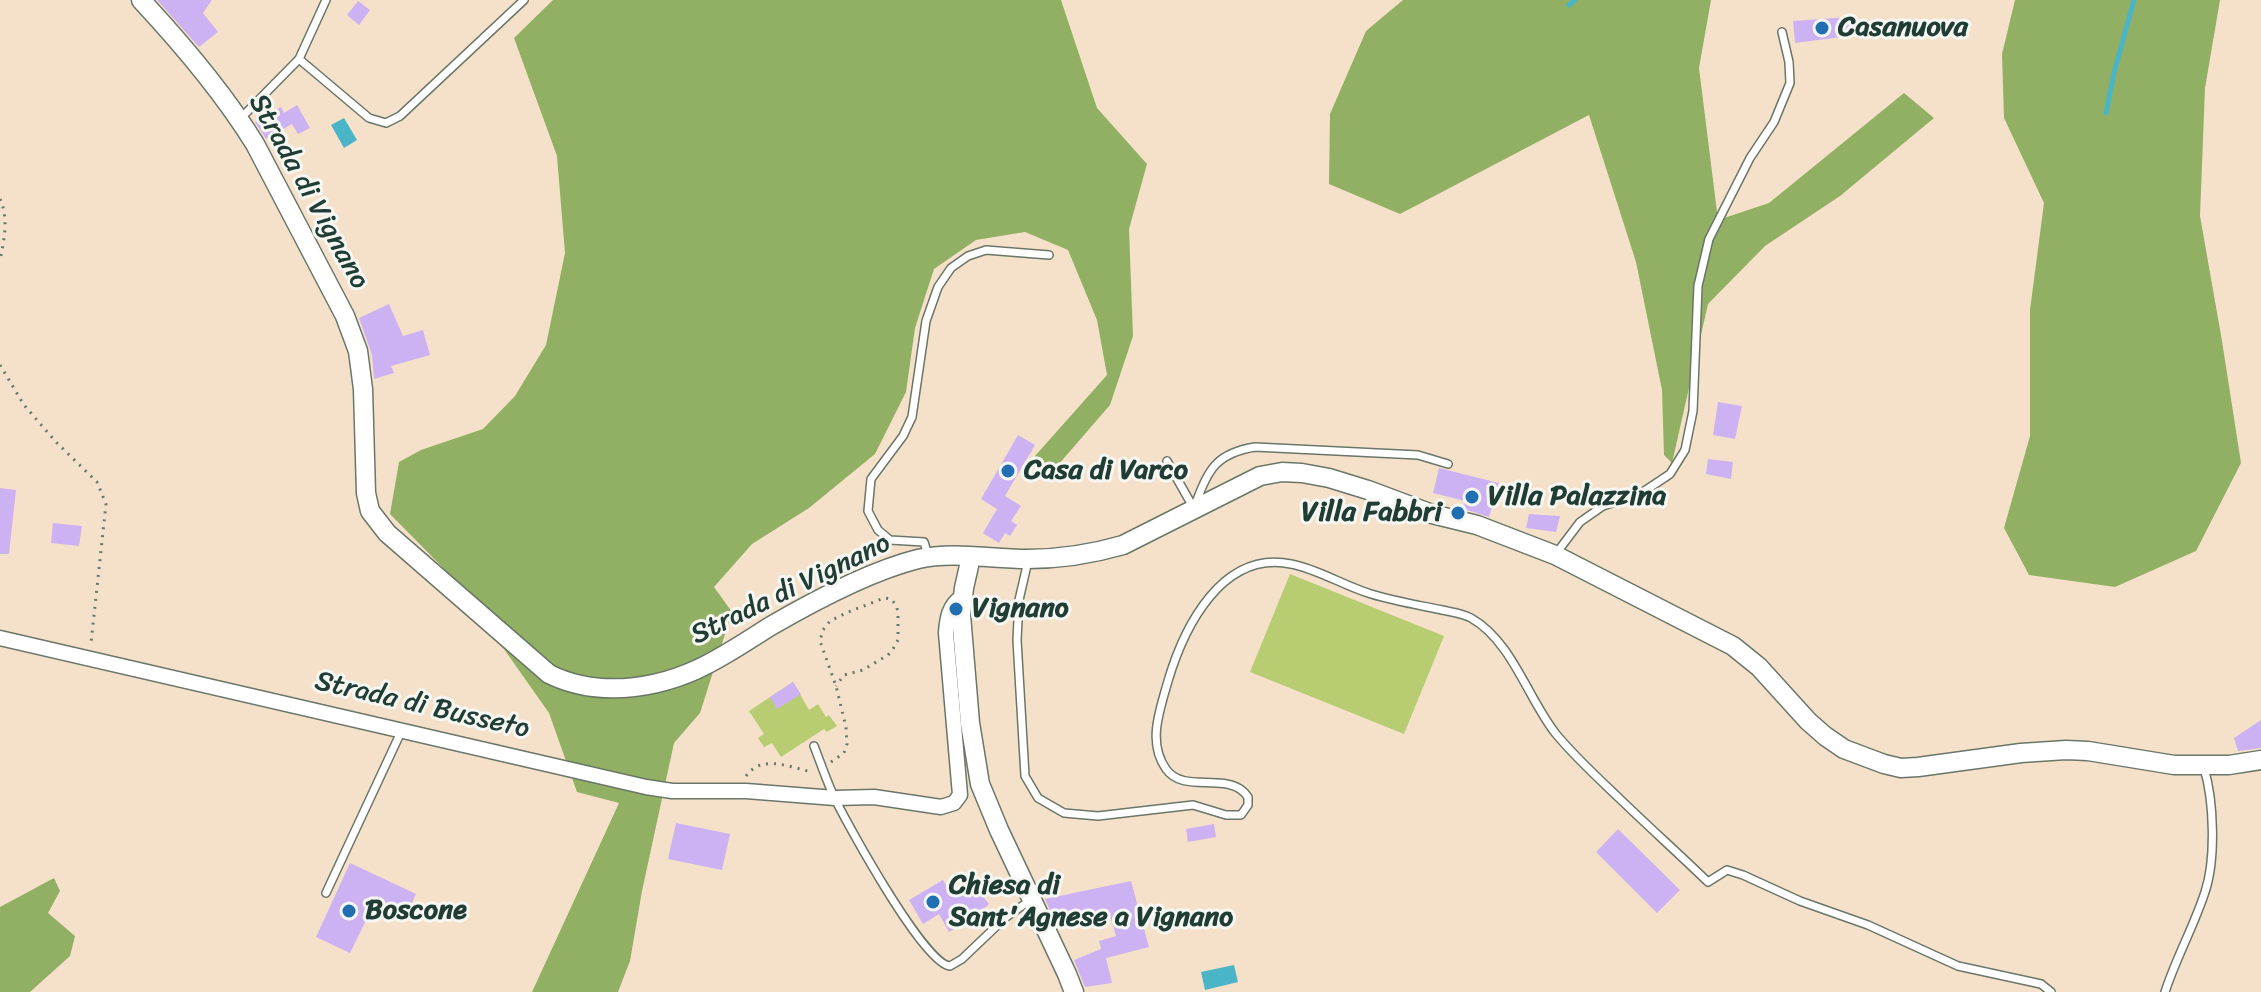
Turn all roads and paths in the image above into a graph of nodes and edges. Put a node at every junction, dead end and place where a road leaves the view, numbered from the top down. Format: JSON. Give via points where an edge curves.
{"nodes":[{"id":1,"x":141,"y":0,"type":"edge"},
{"id":2,"x":326,"y":0,"type":"edge"},
{"id":3,"x":524,"y":0,"type":"edge"},
{"id":4,"x":1782,"y":32,"type":"dead end"},
{"id":5,"x":299,"y":59,"type":"junction"},
{"id":6,"x":240,"y":119,"type":"junction"},
{"id":7,"x":0,"y":199,"type":"edge"},
{"id":8,"x":1049,"y":255,"type":"dead end"},
{"id":9,"x":0,"y":260,"type":"edge"},
{"id":10,"x":0,"y":365,"type":"edge"},
{"id":11,"x":1167,"y":461,"type":"dead end"},
{"id":12,"x":1448,"y":464,"type":"dead end"},
{"id":13,"x":1194,"y":509,"type":"junction"},
{"id":14,"x":1555,"y":555,"type":"junction"},
{"id":15,"x":928,"y":557,"type":"junction"},
{"id":16,"x":971,"y":557,"type":"junction"},
{"id":17,"x":1029,"y":559,"type":"junction"},
{"id":18,"x":962,"y":597,"type":"junction"},
{"id":19,"x":0,"y":638,"type":"edge"},
{"id":20,"x":89,"y":658,"type":"junction"},
{"id":21,"x":836,"y":686,"type":"junction"},
{"id":22,"x":402,"y":731,"type":"junction"},
{"id":23,"x":814,"y":746,"type":"dead end"},
{"id":24,"x":2261,"y":760,"type":"edge"},
{"id":25,"x":822,"y":764,"type":"junction"},
{"id":26,"x":2203,"y":766,"type":"junction"},
{"id":27,"x":826,"y":775,"type":"junction"},
{"id":28,"x":746,"y":791,"type":"junction"},
{"id":29,"x":835,"y":798,"type":"junction"},
{"id":30,"x":326,"y":893,"type":"dead end"},
{"id":31,"x":1031,"y":899,"type":"junction"},
{"id":32,"x":1074,"y":992,"type":"edge"},
{"id":33,"x":2051,"y":992,"type":"edge"},
{"id":34,"x":2165,"y":992,"type":"edge"}],
"edges":[{"from":1,"to":6,"type":"street","name":"Strada di Vignano"},
{"from":2,"to":5,"type":"lane"},
{"from":3,"to":5,"type":"lane","via":[[400,116],[386,123],[369,118]]},
{"from":4,"to":14,"type":"lane","via":[[1790,83],[1709,239],[1698,286],[1693,411],[1685,450],[1670,474],[1580,522]]},
{"from":5,"to":6,"type":"lane"},
{"from":6,"to":15,"type":"street","name":"Strada di Vignano","via":[[327,279],[358,351],[370,511],[387,533],[549,674],[593,688],[666,681],[715,661],[843,589]]},
{"from":7,"to":9,"type":"path","via":[[5,230]]},
{"from":8,"to":15,"type":"lane","via":[[986,250],[951,268],[938,287],[926,321],[912,417],[871,479],[868,511],[890,540],[924,542]]},
{"from":10,"to":20,"type":"path","via":[[24,405],[97,482],[106,504]]},
{"from":11,"to":13,"type":"lane"},
{"from":12,"to":13,"type":"lane","via":[[1418,455],[1255,447],[1222,457],[1213,466]]},
{"from":13,"to":14,"type":"street","name":"Strada di Vignano","via":[[1260,476],[1302,473],[1477,525]]},
{"from":13,"to":17,"type":"street","name":"Strada di Vignano","via":[[1101,552]]},
{"from":14,"to":26,"type":"street","name":"Strada di Vignano","via":[[1733,646],[1825,736],[1884,764],[1918,767],[2066,750]]},
{"from":15,"to":16,"type":"street","name":"Strada di Vignano"},
{"from":16,"to":17,"type":"street","name":"Strada di Vignano"},
{"from":16,"to":18,"type":"street","name":"Strada di Busseto"},
{"from":17,"to":33,"type":"lane","via":[[1017,640],[1025,776],[1038,798],[1064,813],[1098,816],[1193,805],[1241,815],[1248,797],[1238,788],[1181,780],[1168,772],[1155,738],[1159,715],[1176,654],[1215,590],[1252,565],[1292,564],[1371,594],[1468,616],[1485,627],[1554,731],[1708,882],[1727,870],[1743,875],[1958,966],[2041,984]]},
{"from":18,"to":29,"type":"street","name":"Strada di Busseto","via":[[951,607],[946,633],[960,795],[941,807],[874,797]]},
{"from":18,"to":31,"type":"street","name":"Strada di Busseto","via":[[970,723],[980,784]]},
{"from":19,"to":20,"type":"street","name":"Strada di Busseto"},
{"from":20,"to":22,"type":"street","name":"Strada di Busseto"},
{"from":21,"to":21,"type":"path","via":[[844,675],[863,670],[893,649],[898,612],[891,599],[846,613],[823,630],[820,641]]},
{"from":21,"to":25,"type":"path","via":[[847,744],[840,757]]},
{"from":22,"to":28,"type":"street","name":"Strada di Busseto","via":[[659,789]]},
{"from":22,"to":30,"type":"lane"},
{"from":23,"to":25,"type":"lane"},
{"from":24,"to":26,"type":"street","name":"Strada di Vignano"},
{"from":25,"to":27,"type":"lane"},
{"from":26,"to":34,"type":"lane","via":[[2213,850],[2205,891]]},
{"from":27,"to":28,"type":"path","via":[[765,763],[753,767],[744,779]]},
{"from":27,"to":29,"type":"lane"},
{"from":28,"to":29,"type":"street","name":"Strada di Busseto"},
{"from":29,"to":31,"type":"lane","via":[[911,928],[943,965],[962,959]]},
{"from":31,"to":32,"type":"street","name":"Strada di Busseto"}]}
